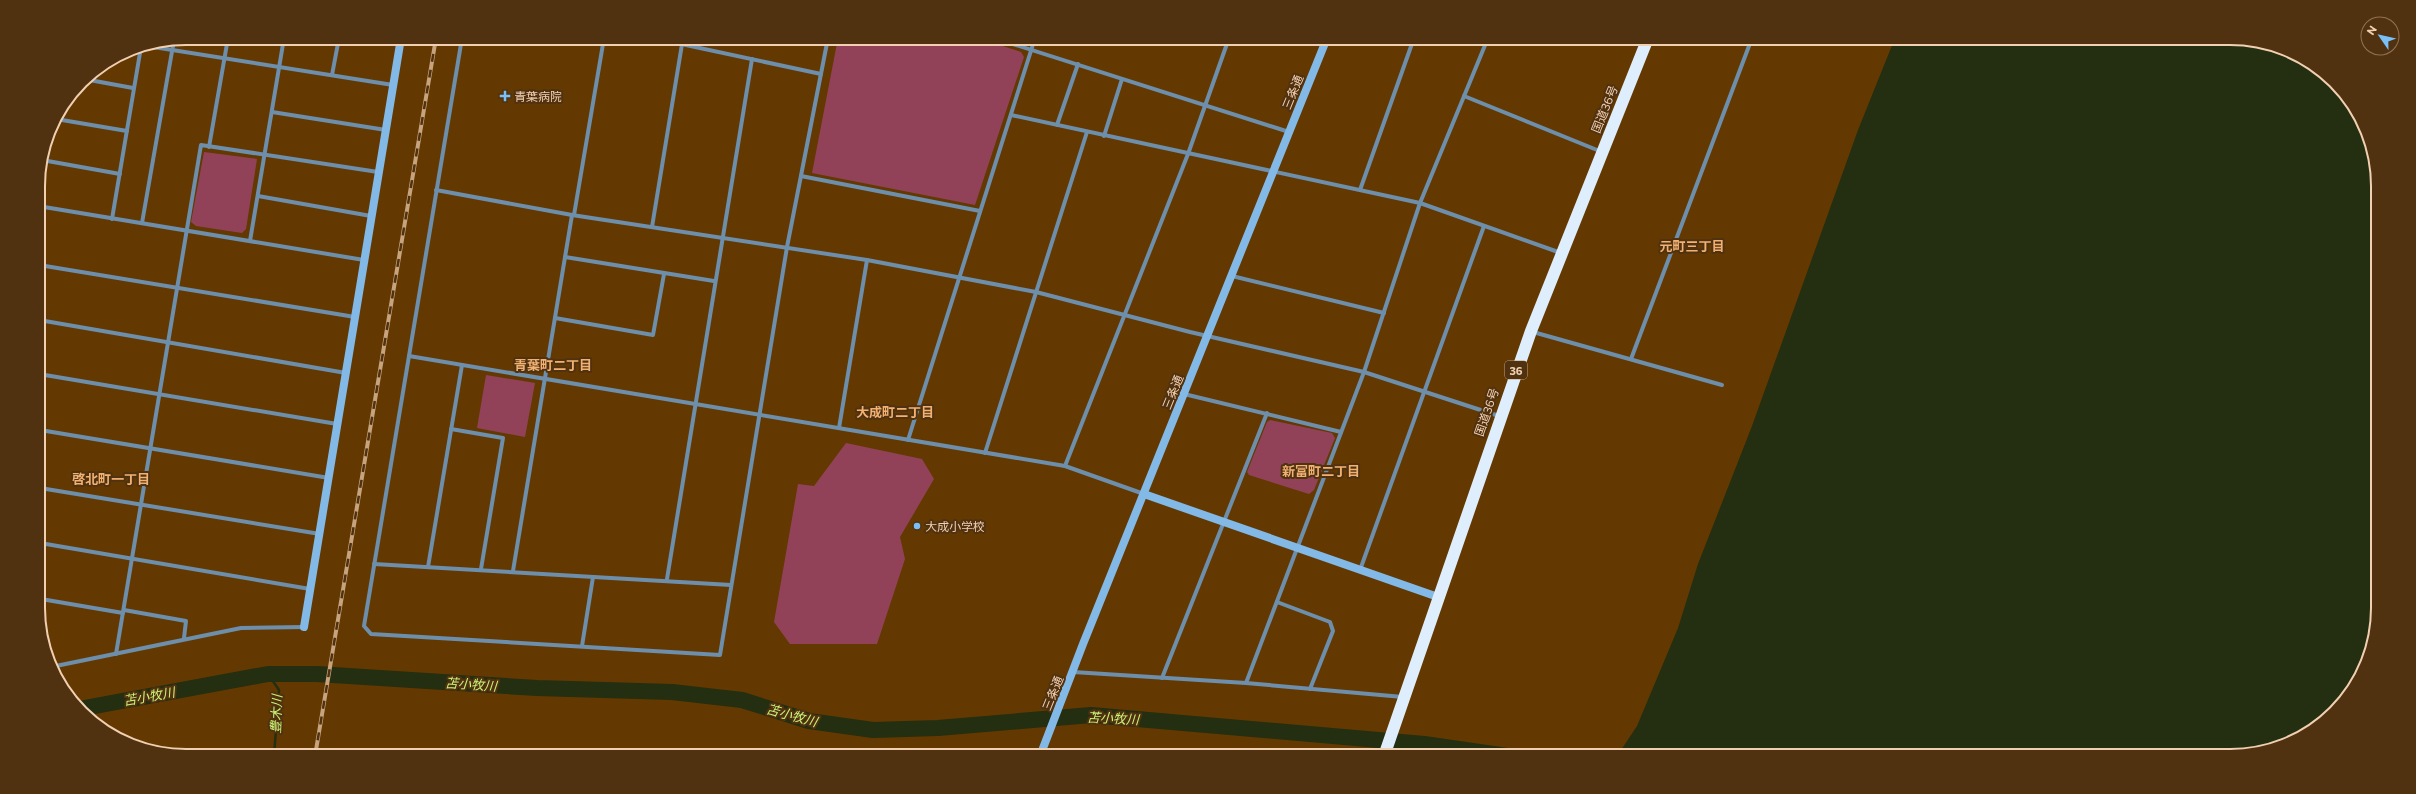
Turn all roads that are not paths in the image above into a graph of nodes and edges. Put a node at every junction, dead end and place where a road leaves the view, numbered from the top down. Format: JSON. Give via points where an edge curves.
{"nodes":[{"id":1,"x":173,"y":45,"type":"edge"},
{"id":2,"x":227,"y":45,"type":"edge"},
{"id":3,"x":283,"y":45,"type":"edge"},
{"id":4,"x":338,"y":45,"type":"edge"},
{"id":5,"x":400,"y":45,"type":"edge"},
{"id":6,"x":461,"y":45,"type":"edge"},
{"id":7,"x":603,"y":45,"type":"edge"},
{"id":8,"x":682,"y":45,"type":"joint"},
{"id":9,"x":827,"y":45,"type":"edge"},
{"id":10,"x":1016,"y":45,"type":"edge"},
{"id":11,"x":1033,"y":45,"type":"edge"},
{"id":12,"x":1226,"y":45,"type":"edge"},
{"id":13,"x":1324,"y":45,"type":"edge"},
{"id":14,"x":1412,"y":45,"type":"edge"},
{"id":15,"x":1485,"y":45,"type":"edge"},
{"id":16,"x":1645,"y":45,"type":"edge"},
{"id":17,"x":1749,"y":45,"type":"edge"},
{"id":18,"x":159,"y":48,"type":"edge"},
{"id":19,"x":172,"y":50,"type":"junction"},
{"id":20,"x":1031,"y":50,"type":"junction"},
{"id":21,"x":140,"y":52,"type":"edge"},
{"id":22,"x":224,"y":58,"type":"junction"},
{"id":23,"x":752,"y":59,"type":"junction"},
{"id":24,"x":1078,"y":64,"type":"junction"},
{"id":25,"x":279,"y":67,"type":"junction"},
{"id":26,"x":821,"y":74,"type":"junction"},
{"id":27,"x":332,"y":75,"type":"junction"},
{"id":28,"x":1122,"y":79,"type":"junction"},
{"id":29,"x":92,"y":81,"type":"edge"},
{"id":30,"x":393,"y":85,"type":"junction"},
{"id":31,"x":133,"y":88,"type":"junction"},
{"id":32,"x":1464,"y":96,"type":"junction"},
{"id":33,"x":1205,"y":105,"type":"junction"},
{"id":34,"x":272,"y":112,"type":"junction"},
{"id":35,"x":1011,"y":115,"type":"junction"},
{"id":36,"x":62,"y":120,"type":"edge"},
{"id":37,"x":1057,"y":125,"type":"junction"},
{"id":38,"x":386,"y":130,"type":"junction"},
{"id":39,"x":127,"y":131,"type":"junction"},
{"id":40,"x":1087,"y":132,"type":"junction"},
{"id":41,"x":1289,"y":132,"type":"junction"},
{"id":42,"x":1104,"y":136,"type":"junction"},
{"id":43,"x":209,"y":147,"type":"junction"},
{"id":44,"x":1602,"y":152,"type":"junction"},
{"id":45,"x":1188,"y":154,"type":"junction"},
{"id":46,"x":265,"y":156,"type":"junction"},
{"id":47,"x":47,"y":161,"type":"edge"},
{"id":48,"x":378,"y":172,"type":"junction"},
{"id":49,"x":1274,"y":172,"type":"junction"},
{"id":50,"x":120,"y":174,"type":"junction"},
{"id":51,"x":801,"y":176,"type":"junction"},
{"id":52,"x":436,"y":190,"type":"junction"},
{"id":53,"x":1360,"y":190,"type":"junction"},
{"id":54,"x":258,"y":196,"type":"junction"},
{"id":55,"x":1420,"y":203,"type":"junction"},
{"id":56,"x":45,"y":207,"type":"edge"},
{"id":57,"x":980,"y":211,"type":"junction"},
{"id":58,"x":573,"y":215,"type":"junction"},
{"id":59,"x":371,"y":216,"type":"junction"},
{"id":60,"x":112,"y":219,"type":"junction"},
{"id":61,"x":142,"y":223,"type":"junction"},
{"id":62,"x":1484,"y":226,"type":"junction"},
{"id":63,"x":652,"y":227,"type":"junction"},
{"id":64,"x":186,"y":230,"type":"junction"},
{"id":65,"x":722,"y":237,"type":"junction"},
{"id":66,"x":250,"y":241,"type":"junction"},
{"id":67,"x":787,"y":247,"type":"junction"},
{"id":68,"x":1561,"y":253,"type":"junction"},
{"id":69,"x":565,"y":257,"type":"junction"},
{"id":70,"x":364,"y":260,"type":"junction"},
{"id":71,"x":867,"y":260,"type":"junction"},
{"id":72,"x":45,"y":266,"type":"edge"},
{"id":73,"x":664,"y":274,"type":"junction"},
{"id":74,"x":960,"y":276,"type":"junction"},
{"id":75,"x":1232,"y":276,"type":"junction"},
{"id":76,"x":714,"y":282,"type":"junction"},
{"id":77,"x":176,"y":288,"type":"junction"},
{"id":78,"x":1036,"y":292,"type":"junction"},
{"id":79,"x":1384,"y":312,"type":"junction"},
{"id":80,"x":1124,"y":315,"type":"junction"},
{"id":81,"x":355,"y":317,"type":"junction"},
{"id":82,"x":555,"y":318,"type":"junction"},
{"id":83,"x":45,"y":321,"type":"edge"},
{"id":84,"x":1530,"y":331,"type":"junction"},
{"id":85,"x":1208,"y":336,"type":"junction"},
{"id":86,"x":168,"y":341,"type":"junction"},
{"id":87,"x":409,"y":356,"type":"junction"},
{"id":88,"x":1631,"y":359,"type":"junction"},
{"id":89,"x":462,"y":365,"type":"junction"},
{"id":90,"x":1364,"y":372,"type":"junction"},
{"id":91,"x":346,"y":373,"type":"junction"},
{"id":92,"x":45,"y":375,"type":"edge"},
{"id":93,"x":545,"y":378,"type":"junction"},
{"id":94,"x":1722,"y":385,"type":"dead end"},
{"id":95,"x":1425,"y":391,"type":"junction"},
{"id":96,"x":159,"y":394,"type":"junction"},
{"id":97,"x":1184,"y":394,"type":"junction"},
{"id":98,"x":695,"y":404,"type":"junction"},
{"id":99,"x":1267,"y":413,"type":"junction"},
{"id":100,"x":760,"y":414,"type":"junction"},
{"id":101,"x":1499,"y":416,"type":"junction"},
{"id":102,"x":337,"y":424,"type":"junction"},
{"id":103,"x":839,"y":428,"type":"junction"},
{"id":104,"x":450,"y":429,"type":"junction"},
{"id":105,"x":45,"y":431,"type":"edge"},
{"id":106,"x":1342,"y":432,"type":"junction"},
{"id":107,"x":908,"y":440,"type":"junction"},
{"id":108,"x":150,"y":448,"type":"junction"},
{"id":109,"x":985,"y":453,"type":"junction"},
{"id":110,"x":1065,"y":466,"type":"junction"},
{"id":111,"x":329,"y":478,"type":"junction"},
{"id":112,"x":45,"y":489,"type":"edge"},
{"id":113,"x":1144,"y":494,"type":"junction"},
{"id":114,"x":141,"y":504,"type":"junction"},
{"id":115,"x":1222,"y":521,"type":"junction"},
{"id":116,"x":320,"y":534,"type":"junction"},
{"id":117,"x":45,"y":544,"type":"edge"},
{"id":118,"x":1297,"y":548,"type":"junction"},
{"id":119,"x":132,"y":558,"type":"junction"},
{"id":120,"x":374,"y":564,"type":"junction"},
{"id":121,"x":428,"y":567,"type":"junction"},
{"id":122,"x":481,"y":569,"type":"junction"},
{"id":123,"x":513,"y":571,"type":"junction"},
{"id":124,"x":1360,"y":571,"type":"junction"},
{"id":125,"x":593,"y":577,"type":"junction"},
{"id":126,"x":667,"y":579,"type":"junction"},
{"id":127,"x":731,"y":585,"type":"junction"},
{"id":128,"x":310,"y":589,"type":"junction"},
{"id":129,"x":1438,"y":598,"type":"junction"},
{"id":130,"x":45,"y":600,"type":"edge"},
{"id":131,"x":1277,"y":602,"type":"junction"},
{"id":132,"x":123,"y":611,"type":"junction"},
{"id":133,"x":304,"y":627,"type":"joint"},
{"id":134,"x":184,"y":638,"type":"junction"},
{"id":135,"x":582,"y":646,"type":"junction"},
{"id":136,"x":116,"y":654,"type":"junction"},
{"id":137,"x":58,"y":666,"type":"edge"},
{"id":138,"x":1073,"y":672,"type":"junction"},
{"id":139,"x":1162,"y":678,"type":"junction"},
{"id":140,"x":1246,"y":683,"type":"junction"},
{"id":141,"x":1310,"y":689,"type":"junction"},
{"id":142,"x":1402,"y":703,"type":"junction"},
{"id":143,"x":1043,"y":749,"type":"edge"},
{"id":144,"x":1386,"y":749,"type":"edge"}],
"edges":[{"from":1,"to":19,"type":"street"},
{"from":2,"to":22,"type":"street"},
{"from":3,"to":25,"type":"street"},
{"from":4,"to":27,"type":"street"},
{"from":5,"to":30,"type":"street"},
{"from":6,"to":52,"type":"street"},
{"from":7,"to":58,"type":"street"},
{"from":8,"to":23,"type":"street"},
{"from":8,"to":63,"type":"street"},
{"from":9,"to":26,"type":"street"},
{"from":10,"to":20,"type":"street"},
{"from":11,"to":20,"type":"street"},
{"from":12,"to":33,"type":"street"},
{"from":13,"to":41,"type":"street","name":"三条通"},
{"from":14,"to":53,"type":"street"},
{"from":15,"to":32,"type":"street"},
{"from":16,"to":44,"type":"highway","name":"国道36号","number":"36"},
{"from":17,"to":88,"type":"street"},
{"from":18,"to":19,"type":"street"},
{"from":19,"to":22,"type":"street"},
{"from":19,"to":61,"type":"street"},
{"from":20,"to":24,"type":"street"},
{"from":20,"to":35,"type":"street"},
{"from":21,"to":31,"type":"street"},
{"from":22,"to":25,"type":"street"},
{"from":22,"to":43,"type":"street"},
{"from":23,"to":26,"type":"street"},
{"from":23,"to":65,"type":"street"},
{"from":24,"to":28,"type":"street"},
{"from":24,"to":37,"type":"street"},
{"from":25,"to":27,"type":"street"},
{"from":25,"to":34,"type":"street"},
{"from":26,"to":51,"type":"street"},
{"from":27,"to":30,"type":"street"},
{"from":28,"to":33,"type":"street"},
{"from":28,"to":42,"type":"street"},
{"from":29,"to":31,"type":"street"},
{"from":30,"to":38,"type":"street"},
{"from":31,"to":39,"type":"street"},
{"from":32,"to":44,"type":"street"},
{"from":32,"to":55,"type":"street"},
{"from":33,"to":41,"type":"street"},
{"from":33,"to":45,"type":"street"},
{"from":34,"to":38,"type":"street"},
{"from":34,"to":46,"type":"street"},
{"from":35,"to":37,"type":"street"},
{"from":35,"to":57,"type":"street"},
{"from":36,"to":39,"type":"street"},
{"from":37,"to":40,"type":"street"},
{"from":38,"to":48,"type":"street"},
{"from":39,"to":50,"type":"street"},
{"from":40,"to":42,"type":"street"},
{"from":40,"to":78,"type":"street"},
{"from":41,"to":49,"type":"street","name":"三条通"},
{"from":42,"to":45,"type":"street"},
{"from":43,"to":46,"type":"street"},
{"from":43,"to":64,"type":"street","via":[[201,146]]},
{"from":44,"to":68,"type":"highway","name":"国道36号","number":"36"},
{"from":45,"to":49,"type":"street"},
{"from":45,"to":80,"type":"street"},
{"from":46,"to":48,"type":"street"},
{"from":46,"to":54,"type":"street"},
{"from":47,"to":50,"type":"street"},
{"from":48,"to":59,"type":"street"},
{"from":49,"to":53,"type":"street"},
{"from":49,"to":75,"type":"street","name":"三条通"},
{"from":50,"to":60,"type":"street"},
{"from":51,"to":57,"type":"street"},
{"from":51,"to":67,"type":"street"},
{"from":52,"to":58,"type":"street"},
{"from":52,"to":87,"type":"street"},
{"from":53,"to":55,"type":"street"},
{"from":54,"to":59,"type":"street"},
{"from":54,"to":66,"type":"street"},
{"from":55,"to":62,"type":"street"},
{"from":55,"to":79,"type":"street"},
{"from":56,"to":60,"type":"street"},
{"from":57,"to":74,"type":"street"},
{"from":58,"to":63,"type":"street"},
{"from":58,"to":69,"type":"street"},
{"from":59,"to":70,"type":"street"},
{"from":60,"to":61,"type":"street"},
{"from":61,"to":64,"type":"street"},
{"from":62,"to":68,"type":"street"},
{"from":62,"to":95,"type":"street"},
{"from":63,"to":65,"type":"street"},
{"from":64,"to":66,"type":"street"},
{"from":64,"to":77,"type":"street"},
{"from":65,"to":67,"type":"street"},
{"from":65,"to":76,"type":"street"},
{"from":66,"to":70,"type":"street"},
{"from":67,"to":71,"type":"street"},
{"from":67,"to":100,"type":"street"},
{"from":68,"to":84,"type":"highway","name":"国道36号","number":"36"},
{"from":69,"to":73,"type":"street"},
{"from":69,"to":82,"type":"street"},
{"from":70,"to":81,"type":"street"},
{"from":71,"to":74,"type":"street"},
{"from":71,"to":103,"type":"street"},
{"from":72,"to":77,"type":"street"},
{"from":73,"to":76,"type":"street"},
{"from":73,"to":82,"type":"street","via":[[653,335]]},
{"from":74,"to":78,"type":"street"},
{"from":74,"to":107,"type":"street"},
{"from":75,"to":79,"type":"street"},
{"from":75,"to":85,"type":"street","name":"三条通"},
{"from":76,"to":98,"type":"street"},
{"from":77,"to":81,"type":"street"},
{"from":77,"to":86,"type":"street"},
{"from":78,"to":80,"type":"street"},
{"from":78,"to":109,"type":"street"},
{"from":79,"to":90,"type":"street"},
{"from":80,"to":85,"type":"street"},
{"from":80,"to":110,"type":"street"},
{"from":81,"to":91,"type":"street"},
{"from":82,"to":93,"type":"street"},
{"from":83,"to":86,"type":"street"},
{"from":84,"to":88,"type":"street"},
{"from":84,"to":101,"type":"highway","name":"国道36号","number":"36"},
{"from":85,"to":90,"type":"street"},
{"from":85,"to":97,"type":"street","name":"三条通"},
{"from":86,"to":91,"type":"street"},
{"from":86,"to":96,"type":"street"},
{"from":87,"to":89,"type":"street"},
{"from":87,"to":120,"type":"street"},
{"from":88,"to":94,"type":"street"},
{"from":89,"to":93,"type":"street"},
{"from":89,"to":104,"type":"street"},
{"from":90,"to":95,"type":"street"},
{"from":90,"to":106,"type":"street"},
{"from":91,"to":102,"type":"street"},
{"from":92,"to":96,"type":"street"},
{"from":93,"to":98,"type":"street"},
{"from":93,"to":123,"type":"street"},
{"from":95,"to":101,"type":"street"},
{"from":95,"to":124,"type":"street"},
{"from":96,"to":102,"type":"street"},
{"from":96,"to":108,"type":"street"},
{"from":97,"to":99,"type":"street"},
{"from":97,"to":113,"type":"street","name":"三条通"},
{"from":98,"to":100,"type":"street"},
{"from":98,"to":126,"type":"street"},
{"from":99,"to":106,"type":"street"},
{"from":99,"to":115,"type":"street"},
{"from":100,"to":103,"type":"street"},
{"from":100,"to":127,"type":"street"},
{"from":101,"to":129,"type":"highway","name":"国道36号","number":"36"},
{"from":102,"to":111,"type":"street"},
{"from":103,"to":107,"type":"street"},
{"from":104,"to":121,"type":"street"},
{"from":104,"to":122,"type":"street","via":[[503,438]]},
{"from":105,"to":108,"type":"street"},
{"from":106,"to":118,"type":"street"},
{"from":107,"to":109,"type":"street"},
{"from":108,"to":111,"type":"street"},
{"from":108,"to":114,"type":"street"},
{"from":109,"to":110,"type":"street"},
{"from":110,"to":113,"type":"street"},
{"from":111,"to":116,"type":"street"},
{"from":112,"to":114,"type":"street"},
{"from":113,"to":115,"type":"street"},
{"from":113,"to":138,"type":"street","name":"三条通"},
{"from":114,"to":116,"type":"street"},
{"from":114,"to":119,"type":"street"},
{"from":115,"to":118,"type":"street"},
{"from":115,"to":139,"type":"street"},
{"from":116,"to":128,"type":"street"},
{"from":117,"to":119,"type":"street"},
{"from":118,"to":124,"type":"street"},
{"from":118,"to":131,"type":"street"},
{"from":119,"to":128,"type":"street"},
{"from":119,"to":132,"type":"street"},
{"from":120,"to":121,"type":"street"},
{"from":120,"to":135,"type":"street","via":[[364,626],[371,634]]},
{"from":121,"to":122,"type":"street"},
{"from":122,"to":123,"type":"street"},
{"from":123,"to":125,"type":"street"},
{"from":124,"to":129,"type":"street"},
{"from":125,"to":126,"type":"street"},
{"from":125,"to":135,"type":"street"},
{"from":126,"to":127,"type":"street"},
{"from":127,"to":135,"type":"street","via":[[720,655]]},
{"from":128,"to":133,"type":"street"},
{"from":129,"to":142,"type":"highway","name":"国道36号","number":"36"},
{"from":130,"to":132,"type":"street"},
{"from":131,"to":140,"type":"street"},
{"from":131,"to":141,"type":"street","via":[[1330,622],[1333,626]]},
{"from":132,"to":134,"type":"street","via":[[186,621]]},
{"from":132,"to":136,"type":"street"},
{"from":133,"to":134,"type":"street","via":[[252,626]]},
{"from":134,"to":136,"type":"street"},
{"from":136,"to":137,"type":"street"},
{"from":138,"to":139,"type":"street"},
{"from":138,"to":143,"type":"street","name":"三条通"},
{"from":139,"to":140,"type":"street"},
{"from":140,"to":141,"type":"street"},
{"from":141,"to":142,"type":"street"},
{"from":142,"to":144,"type":"highway","name":"国道36号","number":"36"}]}
